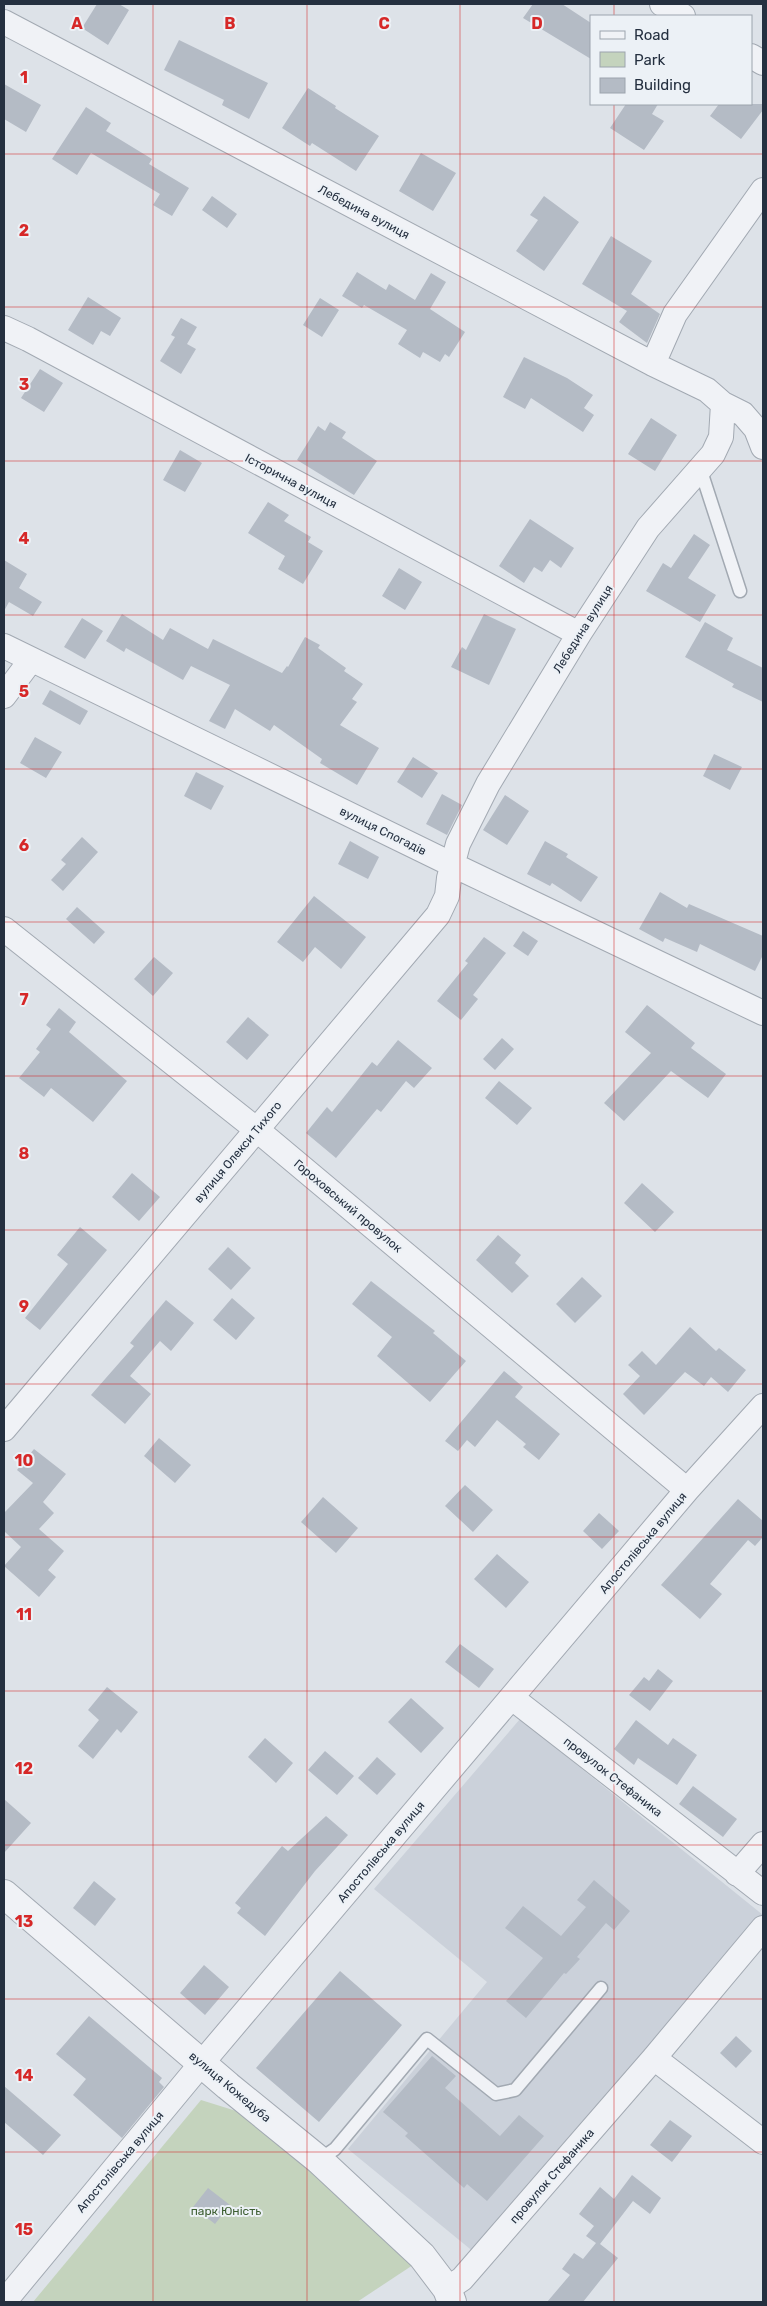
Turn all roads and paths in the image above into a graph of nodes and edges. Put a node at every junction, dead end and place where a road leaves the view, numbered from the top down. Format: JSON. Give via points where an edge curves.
{"nodes":[{"id":1,"x":662,"y":4,"type":"edge"},
{"id":2,"x":681,"y":15,"type":"edge"},
{"id":3,"x":4,"y":22,"type":"edge"},
{"id":4,"x":752,"y":57,"type":"edge"},
{"id":5,"x":763,"y":63,"type":"edge"},
{"id":6,"x":763,"y":190,"type":"edge"},
{"id":7,"x":4,"y":328,"type":"edge"},
{"id":8,"x":654,"y":364,"type":"junction"},
{"id":9,"x":724,"y":404,"type":"junction"},
{"id":10,"x":763,"y":447,"type":"edge"},
{"id":11,"x":700,"y":468,"type":"junction"},
{"id":12,"x":740,"y":592,"type":"dead end"},
{"id":13,"x":579,"y":634,"type":"junction"},
{"id":14,"x":4,"y":646,"type":"edge"},
{"id":15,"x":31,"y":660,"type":"junction"},
{"id":16,"x":4,"y":696,"type":"edge"},
{"id":17,"x":453,"y":865,"type":"junction"},
{"id":18,"x":4,"y":929,"type":"edge"},
{"id":19,"x":763,"y":1013,"type":"edge"},
{"id":20,"x":256,"y":1129,"type":"junction"},
{"id":21,"x":763,"y":1406,"type":"edge"},
{"id":22,"x":4,"y":1429,"type":"edge"},
{"id":23,"x":686,"y":1490,"type":"junction"},
{"id":24,"x":512,"y":1698,"type":"junction"},
{"id":25,"x":763,"y":1844,"type":"edge"},
{"id":26,"x":737,"y":1874,"type":"junction"},
{"id":27,"x":4,"y":1894,"type":"edge"},
{"id":28,"x":763,"y":1894,"type":"edge"},
{"id":29,"x":763,"y":1928,"type":"edge"},
{"id":30,"x":601,"y":1988,"type":"dead end"},
{"id":31,"x":654,"y":2058,"type":"junction"},
{"id":32,"x":201,"y":2064,"type":"junction"},
{"id":33,"x":763,"y":2142,"type":"edge"},
{"id":34,"x":319,"y":2160,"type":"junction"},
{"id":35,"x":449,"y":2295,"type":"edge"},
{"id":36,"x":4,"y":2302,"type":"edge"}],
"edges":[{"from":1,"to":2,"type":"street"},
{"from":3,"to":8,"type":"street","name":"Лебедина вулиця"},
{"from":4,"to":5,"type":"street"},
{"from":6,"to":8,"type":"street","via":[[675,314]]},
{"from":7,"to":13,"type":"street","name":"Історична вулиця"},
{"from":8,"to":9,"type":"street","name":"Лебедина вулиця","via":[[707,390]]},
{"from":9,"to":10,"type":"street","name":"Лебедина вулиця","via":[[743,414],[756,429]]},
{"from":9,"to":11,"type":"street","name":"Лебедина вулиця","via":[[721,437],[713,454]]},
{"from":11,"to":12,"type":"lane"},
{"from":11,"to":13,"type":"street","name":"Лебедина вулиця","via":[[648,528]]},
{"from":13,"to":17,"type":"street","name":"Лебедина вулиця","via":[[488,784],[458,844]]},
{"from":14,"to":15,"type":"street","name":"вулиця Спогадів"},
{"from":15,"to":16,"type":"street"},
{"from":15,"to":17,"type":"street","name":"вулиця Спогадів"},
{"from":17,"to":19,"type":"street","name":"вулиця Спогадів"},
{"from":17,"to":20,"type":"street","name":"вулиця Олекси Тихого","via":[[438,915]]},
{"from":18,"to":20,"type":"street","name":"Гороховський провулок"},
{"from":20,"to":22,"type":"street","name":"вулиця Олекси Тихого"},
{"from":20,"to":23,"type":"street","name":"Гороховський провулок"},
{"from":21,"to":23,"type":"street","name":"Апостолівська вулиця"},
{"from":23,"to":24,"type":"street","name":"Апостолівська вулиця"},
{"from":24,"to":26,"type":"street","name":"провулок Стефаника"},
{"from":24,"to":32,"type":"street","name":"Апостолівська вулиця"},
{"from":25,"to":26,"type":"street"},
{"from":26,"to":28,"type":"street","name":"провулок Стефаника"},
{"from":27,"to":32,"type":"street","name":"вулиця Кожедуба"},
{"from":29,"to":31,"type":"street","name":"провулок Стефаника"},
{"from":30,"to":34,"type":"lane","via":[[515,2090],[496,2094],[427,2039],[335,2149]]},
{"from":31,"to":33,"type":"street"},
{"from":31,"to":35,"type":"street","name":"провулок Стефаника"},
{"from":32,"to":34,"type":"street","name":"вулиця Кожедуба"},
{"from":32,"to":36,"type":"street","name":"Апостолівська вулиця"},
{"from":34,"to":35,"type":"street","name":"вулиця Кожедуба","via":[[422,2256]]}]}
